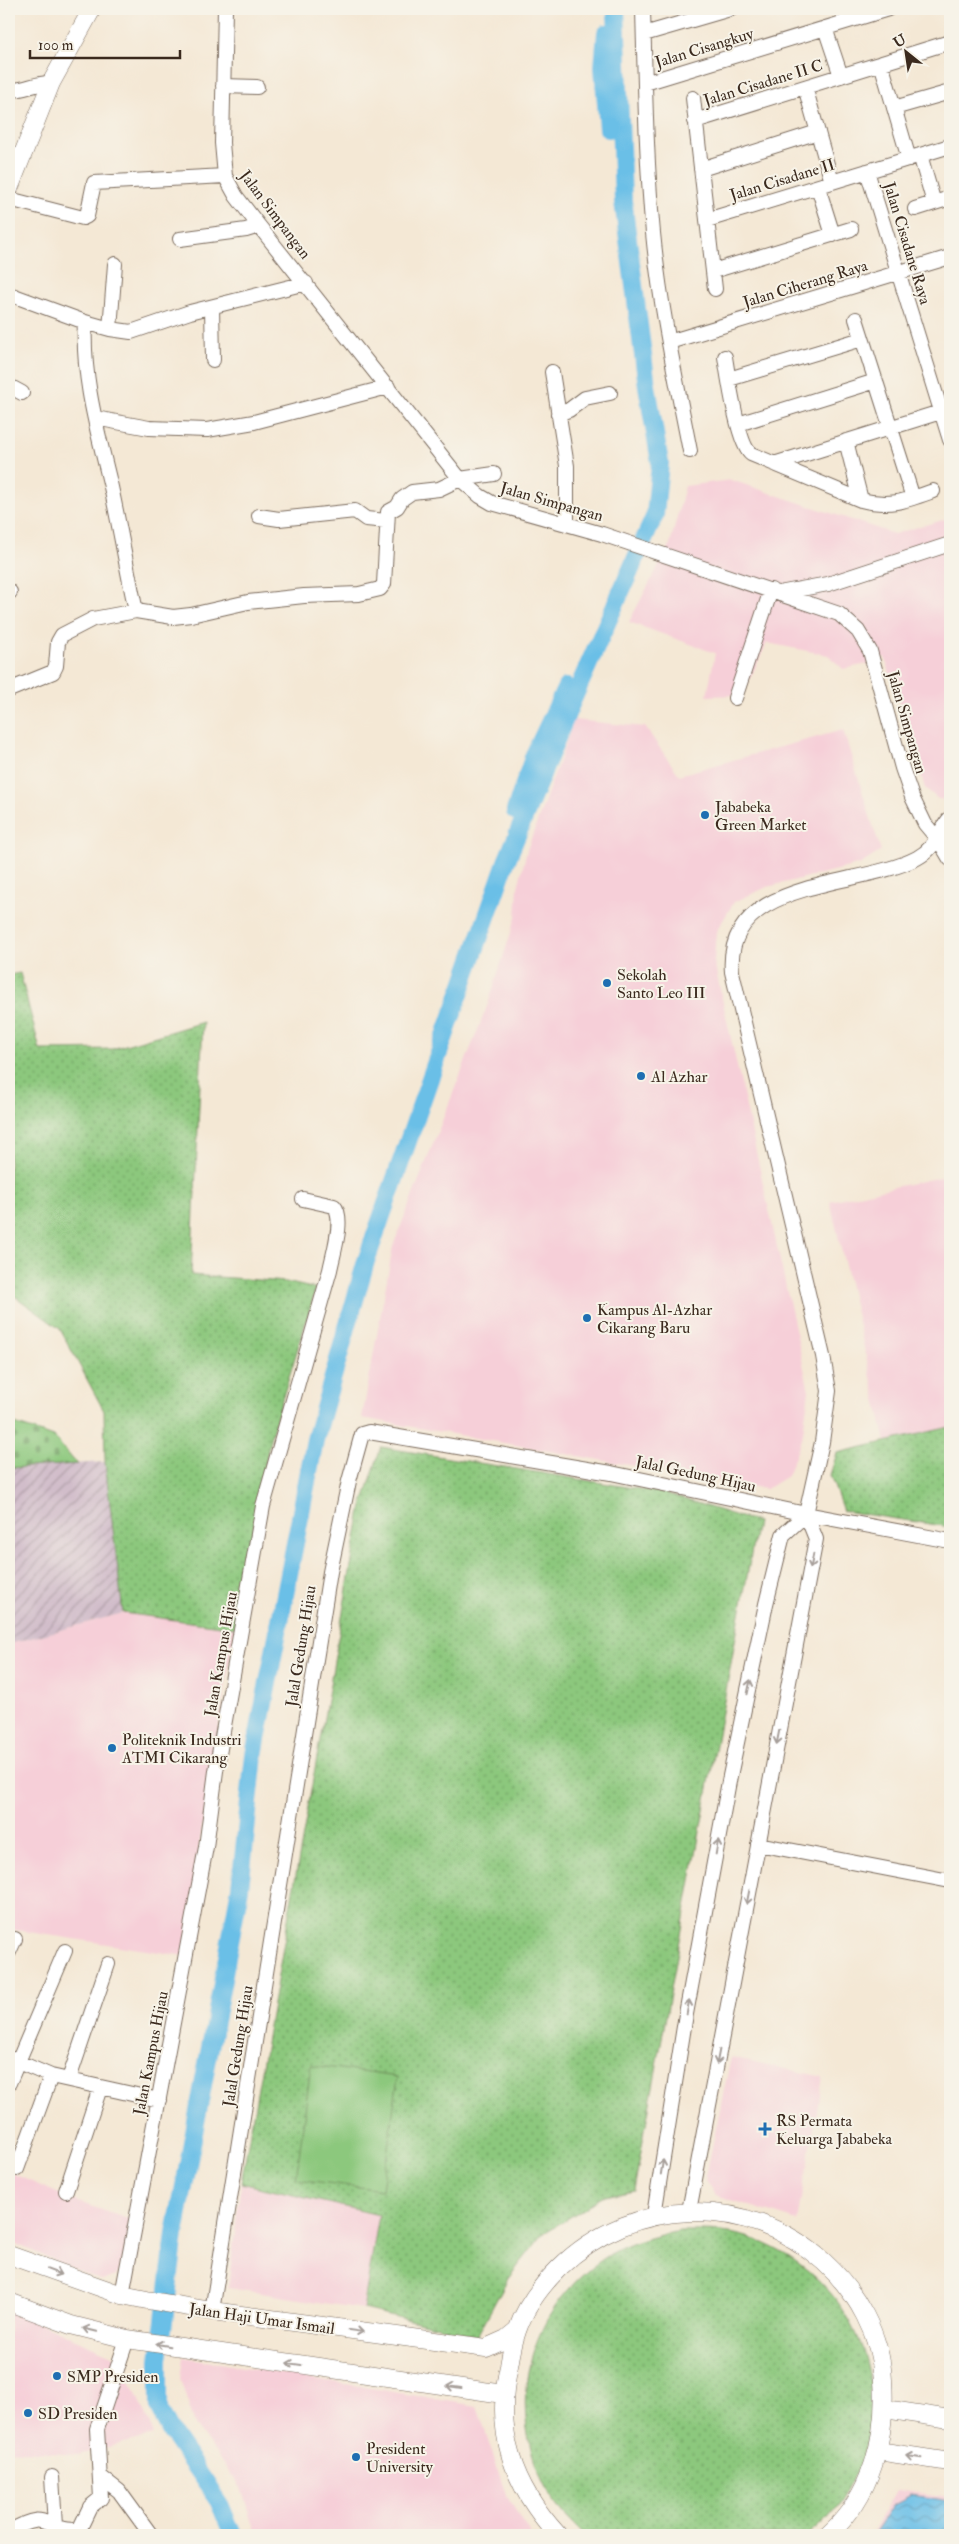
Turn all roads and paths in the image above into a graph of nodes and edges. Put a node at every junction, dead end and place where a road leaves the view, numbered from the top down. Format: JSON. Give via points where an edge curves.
{"nodes":[{"id":1,"x":92,"y":9,"type":"edge"},
{"id":2,"x":224,"y":9,"type":"edge"},
{"id":3,"x":643,"y":9,"type":"edge"},
{"id":4,"x":730,"y":9,"type":"edge"},
{"id":5,"x":888,"y":9,"type":"edge"},
{"id":6,"x":697,"y":13,"type":"edge"},
{"id":7,"x":825,"y":28,"type":"junction"},
{"id":8,"x":644,"y":34,"type":"junction"},
{"id":9,"x":950,"y":42,"type":"edge"},
{"id":10,"x":881,"y":63,"type":"junction"},
{"id":11,"x":841,"y":76,"type":"junction"},
{"id":12,"x":51,"y":83,"type":"junction"},
{"id":13,"x":645,"y":84,"type":"junction"},
{"id":14,"x":223,"y":86,"type":"junction"},
{"id":15,"x":257,"y":87,"type":"dead end"},
{"id":16,"x":804,"y":87,"type":"junction"},
{"id":17,"x":9,"y":90,"type":"edge"},
{"id":18,"x":950,"y":92,"type":"edge"},
{"id":19,"x":693,"y":98,"type":"dead end"},
{"id":20,"x":894,"y":108,"type":"junction"},
{"id":21,"x":695,"y":121,"type":"junction"},
{"id":22,"x":818,"y":132,"type":"junction"},
{"id":23,"x":950,"y":146,"type":"edge"},
{"id":24,"x":915,"y":157,"type":"junction"},
{"id":25,"x":13,"y":167,"type":"edge"},
{"id":26,"x":701,"y":169,"type":"junction"},
{"id":27,"x":868,"y":171,"type":"junction"},
{"id":28,"x":225,"y":176,"type":"junction"},
{"id":29,"x":832,"y":182,"type":"junction"},
{"id":30,"x":818,"y":186,"type":"junction"},
{"id":31,"x":9,"y":189,"type":"edge"},
{"id":32,"x":950,"y":198,"type":"edge"},
{"id":33,"x":9,"y":199,"type":"edge"},
{"id":34,"x":934,"y":203,"type":"junction"},
{"id":35,"x":915,"y":209,"type":"dead end"},
{"id":36,"x":707,"y":220,"type":"junction"},
{"id":37,"x":259,"y":226,"type":"junction"},
{"id":38,"x":852,"y":229,"type":"dead end"},
{"id":39,"x":834,"y":235,"type":"junction"},
{"id":40,"x":180,"y":239,"type":"dead end"},
{"id":41,"x":950,"y":257,"type":"edge"},
{"id":42,"x":115,"y":264,"type":"dead end"},
{"id":43,"x":713,"y":271,"type":"junction"},
{"id":44,"x":899,"y":273,"type":"junction"},
{"id":45,"x":306,"y":283,"type":"junction"},
{"id":46,"x":715,"y":289,"type":"dead end"},
{"id":47,"x":9,"y":294,"type":"edge"},
{"id":48,"x":212,"y":307,"type":"junction"},
{"id":49,"x":856,"y":318,"type":"dead end"},
{"id":50,"x":85,"y":322,"type":"junction"},
{"id":51,"x":110,"y":329,"type":"junction"},
{"id":52,"x":862,"y":339,"type":"junction"},
{"id":53,"x":669,"y":342,"type":"junction"},
{"id":54,"x":724,"y":357,"type":"dead end"},
{"id":55,"x":213,"y":360,"type":"dead end"},
{"id":56,"x":552,"y":372,"type":"dead end"},
{"id":57,"x":729,"y":379,"type":"junction"},
{"id":58,"x":876,"y":381,"type":"junction"},
{"id":59,"x":9,"y":386,"type":"edge"},
{"id":60,"x":388,"y":387,"type":"junction"},
{"id":61,"x":22,"y":393,"type":"dead end"},
{"id":62,"x":610,"y":393,"type":"dead end"},
{"id":63,"x":946,"y":410,"type":"edge"},
{"id":64,"x":558,"y":414,"type":"junction"},
{"id":65,"x":95,"y":418,"type":"junction"},
{"id":66,"x":738,"y":424,"type":"junction"},
{"id":67,"x":890,"y":427,"type":"junction"},
{"id":68,"x":846,"y":440,"type":"junction"},
{"id":69,"x":950,"y":440,"type":"edge"},
{"id":70,"x":690,"y":451,"type":"dead end"},
{"id":71,"x":774,"y":464,"type":"junction"},
{"id":72,"x":494,"y":474,"type":"dead end"},
{"id":73,"x":460,"y":479,"type":"junction"},
{"id":74,"x":932,"y":491,"type":"dead end"},
{"id":75,"x":913,"y":498,"type":"junction"},
{"id":76,"x":861,"y":500,"type":"junction"},
{"id":77,"x":259,"y":516,"type":"dead end"},
{"id":78,"x":387,"y":521,"type":"junction"},
{"id":79,"x":567,"y":524,"type":"junction"},
{"id":80,"x":950,"y":544,"type":"edge"},
{"id":81,"x":775,"y":592,"type":"junction"},
{"id":82,"x":136,"y":611,"type":"junction"},
{"id":83,"x":9,"y":690,"type":"edge"},
{"id":84,"x":735,"y":698,"type":"dead end"},
{"id":85,"x":950,"y":818,"type":"edge"},
{"id":86,"x":938,"y":839,"type":"junction"},
{"id":87,"x":950,"y":859,"type":"edge"},
{"id":88,"x":303,"y":1199,"type":"dead end"},
{"id":89,"x":806,"y":1514,"type":"junction"},
{"id":90,"x":950,"y":1542,"type":"edge"},
{"id":91,"x":758,"y":1844,"type":"junction"},
{"id":92,"x":950,"y":1880,"type":"edge"},
{"id":93,"x":65,"y":1951,"type":"dead end"},
{"id":94,"x":108,"y":1964,"type":"dead end"},
{"id":95,"x":13,"y":2059,"type":"edge"},
{"id":96,"x":51,"y":2076,"type":"junction"},
{"id":97,"x":68,"y":2079,"type":"junction"},
{"id":98,"x":9,"y":2083,"type":"edge"},
{"id":99,"x":100,"y":2088,"type":"junction"},
{"id":100,"x":159,"y":2100,"type":"junction"},
{"id":101,"x":17,"y":2169,"type":"dead end"},
{"id":102,"x":66,"y":2191,"type":"dead end"},
{"id":103,"x":689,"y":2211,"type":"junction"},
{"id":104,"x":654,"y":2215,"type":"junction"},
{"id":105,"x":9,"y":2255,"type":"edge"},
{"id":106,"x":122,"y":2295,"type":"junction"},
{"id":107,"x":9,"y":2302,"type":"edge"},
{"id":108,"x":208,"y":2311,"type":"junction"},
{"id":109,"x":517,"y":2330,"type":"junction"},
{"id":110,"x":132,"y":2340,"type":"junction"},
{"id":111,"x":503,"y":2394,"type":"junction"},
{"id":112,"x":885,"y":2408,"type":"junction"},
{"id":113,"x":950,"y":2419,"type":"edge"},
{"id":114,"x":878,"y":2451,"type":"junction"},
{"id":115,"x":950,"y":2462,"type":"edge"},
{"id":116,"x":52,"y":2477,"type":"dead end"},
{"id":117,"x":101,"y":2477,"type":"junction"},
{"id":118,"x":55,"y":2526,"type":"junction"},
{"id":119,"x":9,"y":2532,"type":"edge"},
{"id":120,"x":151,"y":2535,"type":"edge"},
{"id":121,"x":558,"y":2535,"type":"edge"},
{"id":122,"x":828,"y":2535,"type":"edge"}],
"edges":[{"from":1,"to":12,"type":"main road"},
{"from":2,"to":14,"type":"street","name":"Jalan Simpangan"},
{"from":3,"to":8,"type":"street"},
{"from":4,"to":6,"type":"street"},
{"from":5,"to":7,"type":"street","name":"Jalan Cisangkuy"},
{"from":6,"to":8,"type":"street"},
{"from":7,"to":11,"type":"street"},
{"from":7,"to":13,"type":"street","name":"Jalan Cisangkuy"},
{"from":8,"to":13,"type":"street"},
{"from":9,"to":10,"type":"street","name":"Jalan Cisadane II C"},
{"from":10,"to":11,"type":"street","name":"Jalan Cisadane II C"},
{"from":10,"to":20,"type":"street"},
{"from":11,"to":16,"type":"street","name":"Jalan Cisadane II C"},
{"from":12,"to":17,"type":"street"},
{"from":12,"to":25,"type":"main road"},
{"from":13,"to":53,"type":"street","via":[[653,234]]},
{"from":14,"to":15,"type":"street"},
{"from":14,"to":28,"type":"street","name":"Jalan Simpangan"},
{"from":16,"to":21,"type":"street","name":"Jalan Cisadane II C"},
{"from":16,"to":22,"type":"street"},
{"from":18,"to":20,"type":"street"},
{"from":19,"to":21,"type":"street"},
{"from":20,"to":24,"type":"street"},
{"from":21,"to":26,"type":"street"},
{"from":22,"to":26,"type":"street"},
{"from":22,"to":29,"type":"street"},
{"from":23,"to":24,"type":"street","name":"Jalan Cisadane II"},
{"from":24,"to":27,"type":"street","name":"Jalan Cisadane II"},
{"from":24,"to":34,"type":"street"},
{"from":25,"to":31,"type":"main road"},
{"from":26,"to":36,"type":"street"},
{"from":27,"to":29,"type":"street","name":"Jalan Cisadane II"},
{"from":27,"to":44,"type":"street","name":"Jalan Cisadane Raya"},
{"from":28,"to":33,"type":"street","via":[[94,183],[87,216],[83,218]]},
{"from":28,"to":37,"type":"street","name":"Jalan Simpangan"},
{"from":29,"to":30,"type":"street","name":"Jalan Cisadane II"},
{"from":30,"to":36,"type":"street","name":"Jalan Cisadane II"},
{"from":30,"to":39,"type":"street"},
{"from":32,"to":34,"type":"street"},
{"from":34,"to":35,"type":"street"},
{"from":36,"to":43,"type":"street"},
{"from":37,"to":40,"type":"street"},
{"from":37,"to":45,"type":"street","name":"Jalan Simpangan"},
{"from":38,"to":39,"type":"street"},
{"from":39,"to":43,"type":"street"},
{"from":41,"to":44,"type":"street","name":"Jalan Ciherang Raya"},
{"from":42,"to":51,"type":"street"},
{"from":43,"to":46,"type":"street"},
{"from":44,"to":53,"type":"street","name":"Jalan Ciherang Raya"},
{"from":44,"to":63,"type":"street","name":"Jalan Cisadane Raya"},
{"from":45,"to":48,"type":"street"},
{"from":45,"to":60,"type":"street","name":"Jalan Simpangan"},
{"from":47,"to":50,"type":"street"},
{"from":48,"to":51,"type":"street","via":[[134,332]]},
{"from":48,"to":55,"type":"street"},
{"from":49,"to":52,"type":"street"},
{"from":50,"to":51,"type":"street"},
{"from":50,"to":65,"type":"street","via":[[84,361]]},
{"from":52,"to":57,"type":"street"},
{"from":52,"to":58,"type":"street"},
{"from":53,"to":70,"type":"street"},
{"from":54,"to":57,"type":"street"},
{"from":56,"to":64,"type":"street"},
{"from":57,"to":66,"type":"street"},
{"from":58,"to":66,"type":"street"},
{"from":58,"to":67,"type":"street"},
{"from":59,"to":61,"type":"street"},
{"from":60,"to":65,"type":"street","via":[[254,422],[207,430],[149,428]]},
{"from":60,"to":73,"type":"street","name":"Jalan Simpangan"},
{"from":62,"to":64,"type":"street","via":[[585,398]]},
{"from":63,"to":67,"type":"street"},
{"from":63,"to":69,"type":"street","name":"Jalan Cisadane Raya"},
{"from":64,"to":79,"type":"street","via":[[567,466]]},
{"from":65,"to":82,"type":"street"},
{"from":66,"to":71,"type":"street","via":[[748,452]]},
{"from":67,"to":68,"type":"street"},
{"from":67,"to":75,"type":"street"},
{"from":68,"to":71,"type":"street"},
{"from":68,"to":76,"type":"street"},
{"from":71,"to":76,"type":"street"},
{"from":72,"to":73,"type":"street"},
{"from":73,"to":78,"type":"street","via":[[439,489],[406,495],[397,507],[388,512]]},
{"from":73,"to":79,"type":"street","name":"Jalan Simpangan","via":[[492,503]]},
{"from":74,"to":75,"type":"street"},
{"from":75,"to":76,"type":"street","via":[[888,505]]},
{"from":77,"to":78,"type":"street","via":[[279,520],[355,511],[366,519]]},
{"from":78,"to":82,"type":"street","via":[[384,584],[380,589],[359,594],[248,602],[172,616]]},
{"from":79,"to":81,"type":"street","name":"Jalan Simpangan"},
{"from":80,"to":81,"type":"street","via":[[828,584]]},
{"from":81,"to":84,"type":"street"},
{"from":81,"to":86,"type":"street","name":"Jalan Simpangan","via":[[839,614],[858,631],[870,651],[912,797],[925,824]]},
{"from":82,"to":83,"type":"street","via":[[93,619],[76,626],[58,642],[53,672]]},
{"from":85,"to":86,"type":"street"},
{"from":86,"to":87,"type":"street","name":"Jalan Simpangan"},
{"from":86,"to":89,"type":"street","via":[[925,852],[903,864],[773,901],[747,921],[734,943],[732,972],[828,1379],[822,1442]]},
{"from":88,"to":100,"type":"street","name":"Jalan Kampus Hijau","via":[[334,1206],[339,1216],[337,1232],[330,1270],[263,1506],[216,1771],[206,1847]]},
{"from":89,"to":90,"type":"street"},
{"from":89,"to":91,"type":"street","one_way":true,"via":[[816,1539]]},
{"from":104,"to":89,"type":"street","one_way":true,"via":[[690,1994],[766,1604],[783,1535]]},
{"from":89,"to":108,"type":"street","name":"Jalal Gedung Hijau","via":[[611,1473],[369,1432],[362,1434],[330,1572]]},
{"from":91,"to":92,"type":"street"},
{"from":91,"to":103,"type":"street","one_way":true},
{"from":93,"to":95,"type":"street"},
{"from":94,"to":97,"type":"street"},
{"from":95,"to":96,"type":"street"},
{"from":95,"to":98,"type":"street"},
{"from":96,"to":97,"type":"street"},
{"from":96,"to":101,"type":"street"},
{"from":97,"to":99,"type":"street"},
{"from":99,"to":100,"type":"street"},
{"from":99,"to":102,"type":"street"},
{"from":100,"to":106,"type":"street","name":"Jalan Kampus Hijau"},
{"from":103,"to":104,"type":"main road"},
{"from":103,"to":112,"type":"main road","via":[[727,2214],[777,2229],[809,2248],[836,2273],[858,2303],[874,2336],[883,2372]]},
{"from":104,"to":109,"type":"main road","via":[[624,2224],[571,2256],[540,2290]]},
{"from":105,"to":106,"type":"main road","name":"Jalan Haji Umar Ismail","one_way":true},
{"from":106,"to":108,"type":"main road","name":"Jalan Haji Umar Ismail"},
{"from":110,"to":107,"type":"main road","one_way":true,"via":[[64,2323]]},
{"from":108,"to":109,"type":"main road","name":"Jalan Haji Umar Ismail","one_way":true,"via":[[486,2348]]},
{"from":109,"to":111,"type":"main road"},
{"from":111,"to":110,"type":"main road","one_way":true},
{"from":110,"to":117,"type":"street","via":[[97,2429]]},
{"from":111,"to":121,"type":"main road","via":[[505,2436],[517,2476],[538,2512]]},
{"from":112,"to":113,"type":"main road"},
{"from":112,"to":114,"type":"main road"},
{"from":115,"to":114,"type":"main road","one_way":true},
{"from":114,"to":122,"type":"main road","via":[[862,2492]]},
{"from":116,"to":118,"type":"street"},
{"from":117,"to":118,"type":"street","via":[[100,2498],[90,2507],[80,2528],[73,2530]]},
{"from":117,"to":120,"type":"street","via":[[120,2491]]},
{"from":118,"to":119,"type":"street","via":[[36,2520]]}]}
